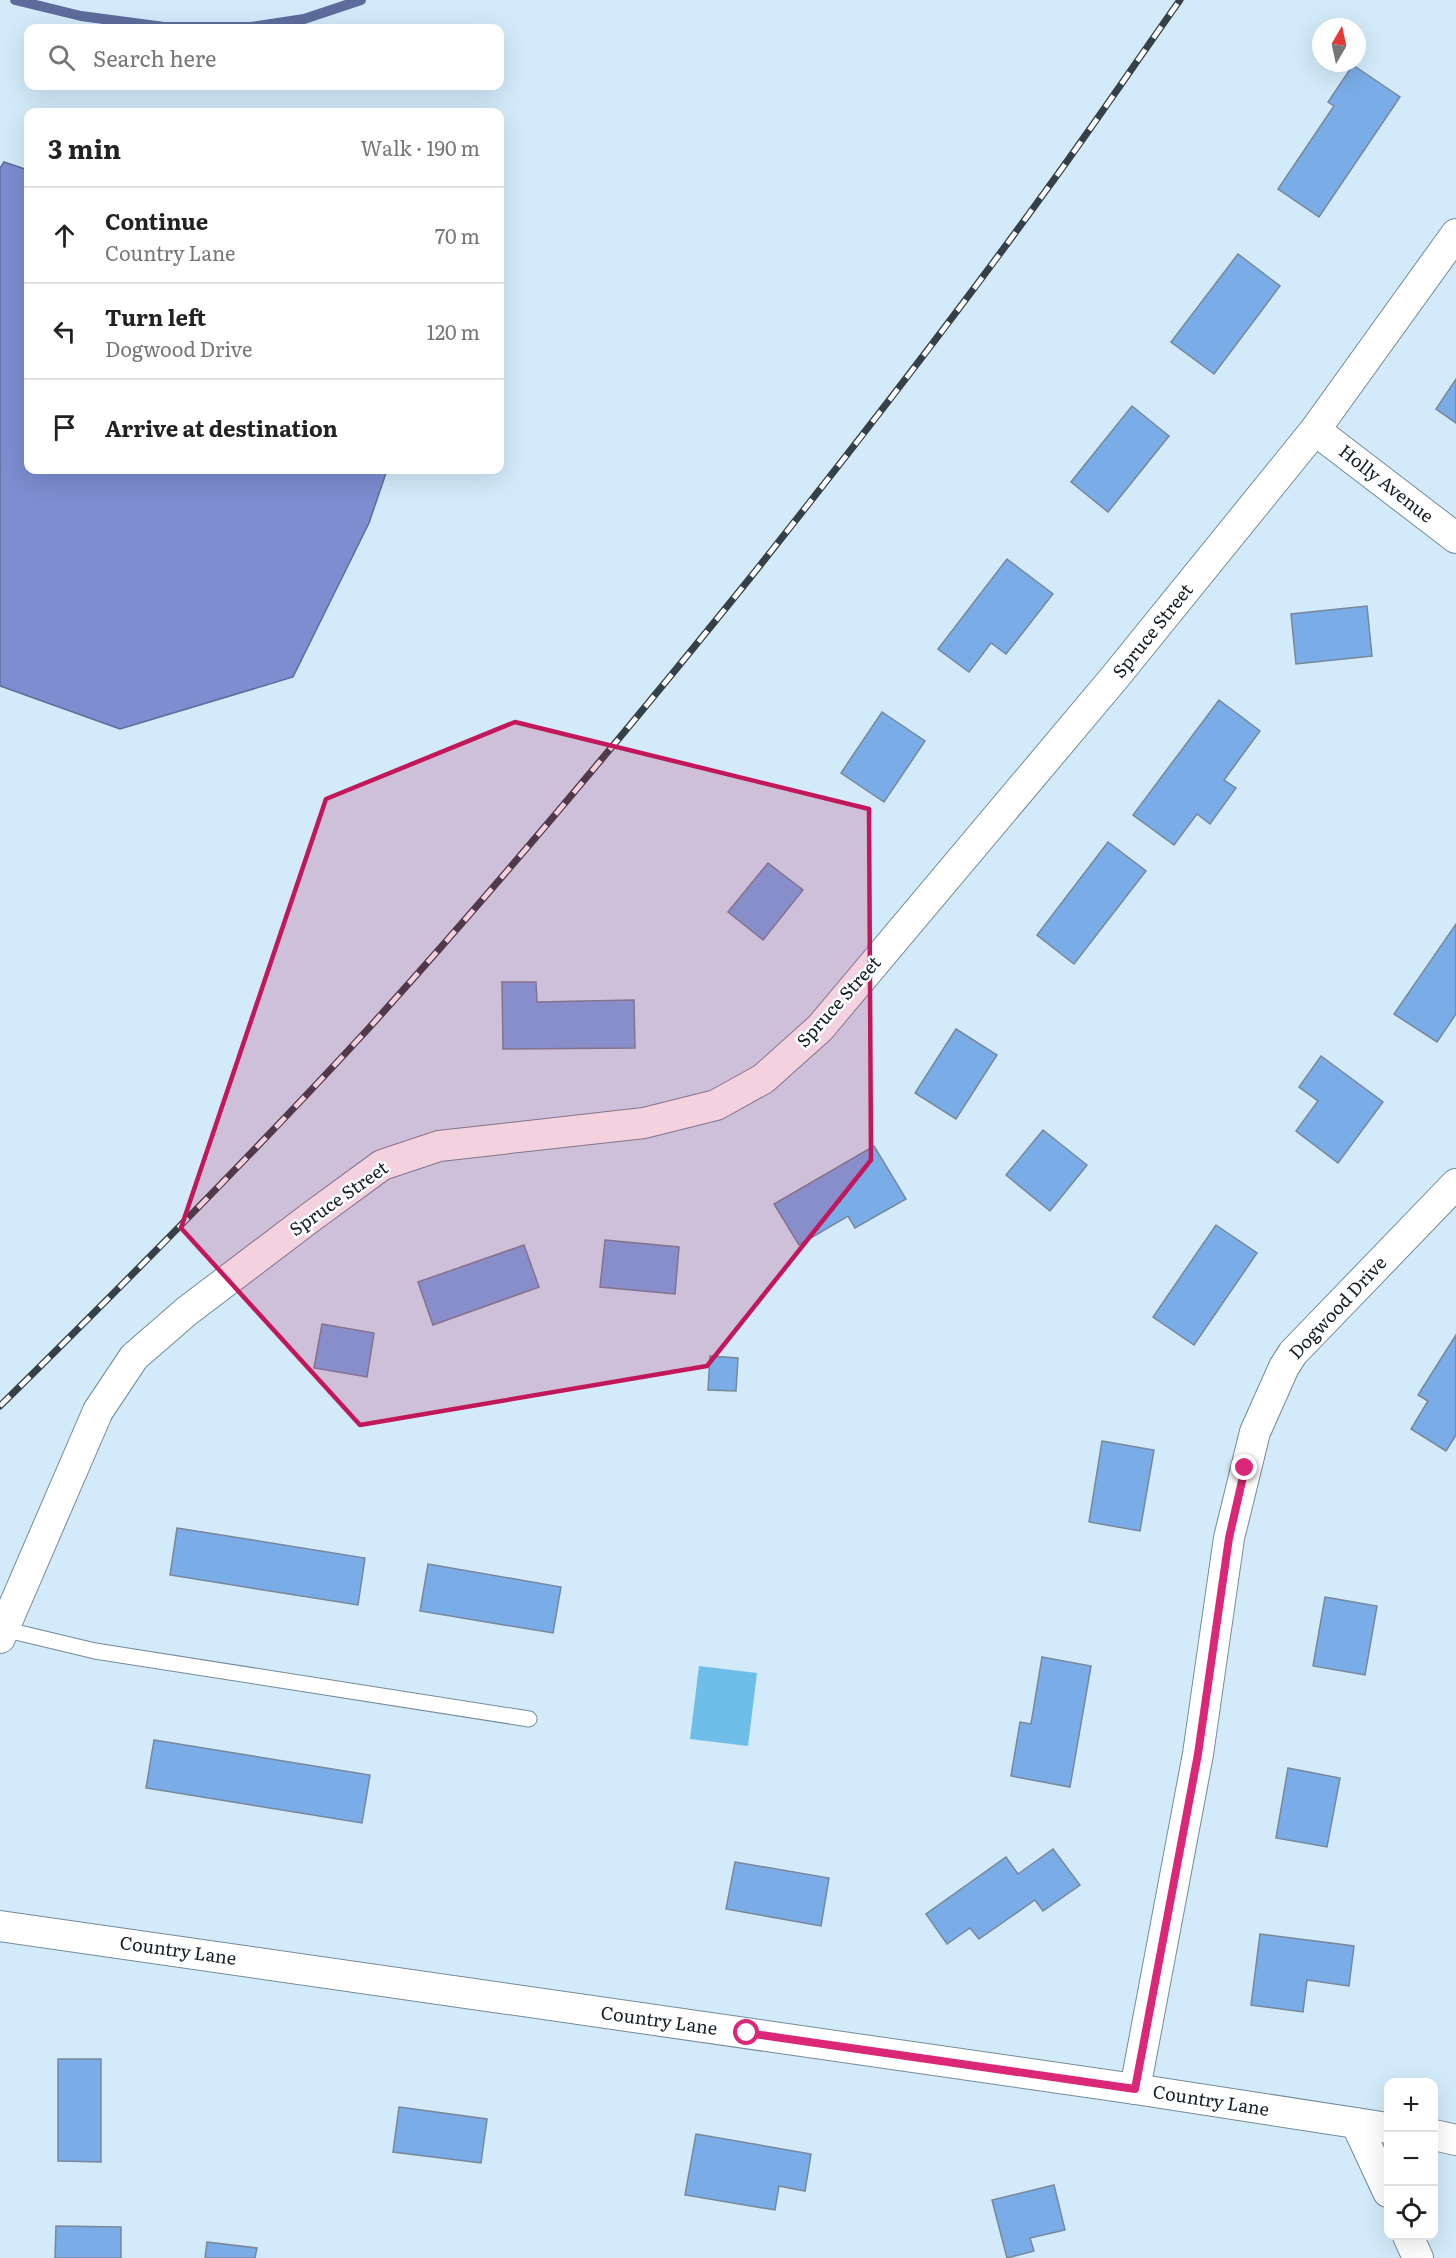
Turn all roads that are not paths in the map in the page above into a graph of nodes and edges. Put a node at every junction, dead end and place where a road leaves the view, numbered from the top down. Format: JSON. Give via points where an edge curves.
{"nodes":[{"id":1,"x":1456,"y":234,"type":"edge"},
{"id":2,"x":1315,"y":430,"type":"junction"},
{"id":3,"x":1456,"y":538,"type":"edge"},
{"id":4,"x":1456,"y":1184,"type":"edge"},
{"id":5,"x":2,"y":1634,"type":"edge"},
{"id":6,"x":529,"y":1719,"type":"dead end"},
{"id":7,"x":0,"y":1926,"type":"edge"},
{"id":8,"x":1135,"y":2089,"type":"junction"},
{"id":9,"x":1356,"y":2123,"type":"junction"},
{"id":10,"x":1384,"y":2127,"type":"edge"},
{"id":11,"x":1438,"y":2136,"type":"edge"},
{"id":12,"x":1456,"y":2140,"type":"edge"},
{"id":13,"x":1386,"y":2186,"type":"edge"},
{"id":14,"x":1410,"y":2240,"type":"edge"},
{"id":15,"x":1418,"y":2258,"type":"edge"}],
"edges":[{"from":1,"to":2,"type":"street","name":"Spruce Street"},
{"from":2,"to":3,"type":"street","name":"Holly Avenue"},
{"from":2,"to":5,"type":"street","name":"Spruce Street","via":[[1115,677],[820,1028],[763,1079],[716,1105],[644,1124],[440,1146],[382,1165],[187,1311],[134,1357],[98,1411]]},
{"from":4,"to":8,"type":"street","name":"Dogwood Drive","via":[[1293,1353],[1255,1432],[1229,1538],[1198,1754]]},
{"from":5,"to":6,"type":"lane"},
{"from":7,"to":8,"type":"street","name":"Country Lane"},
{"from":8,"to":9,"type":"street","name":"Country Lane"},
{"from":9,"to":10,"type":"street","name":"Country Lane"},
{"from":9,"to":13,"type":"street"},
{"from":11,"to":12,"type":"street"},
{"from":14,"to":15,"type":"street"}]}
